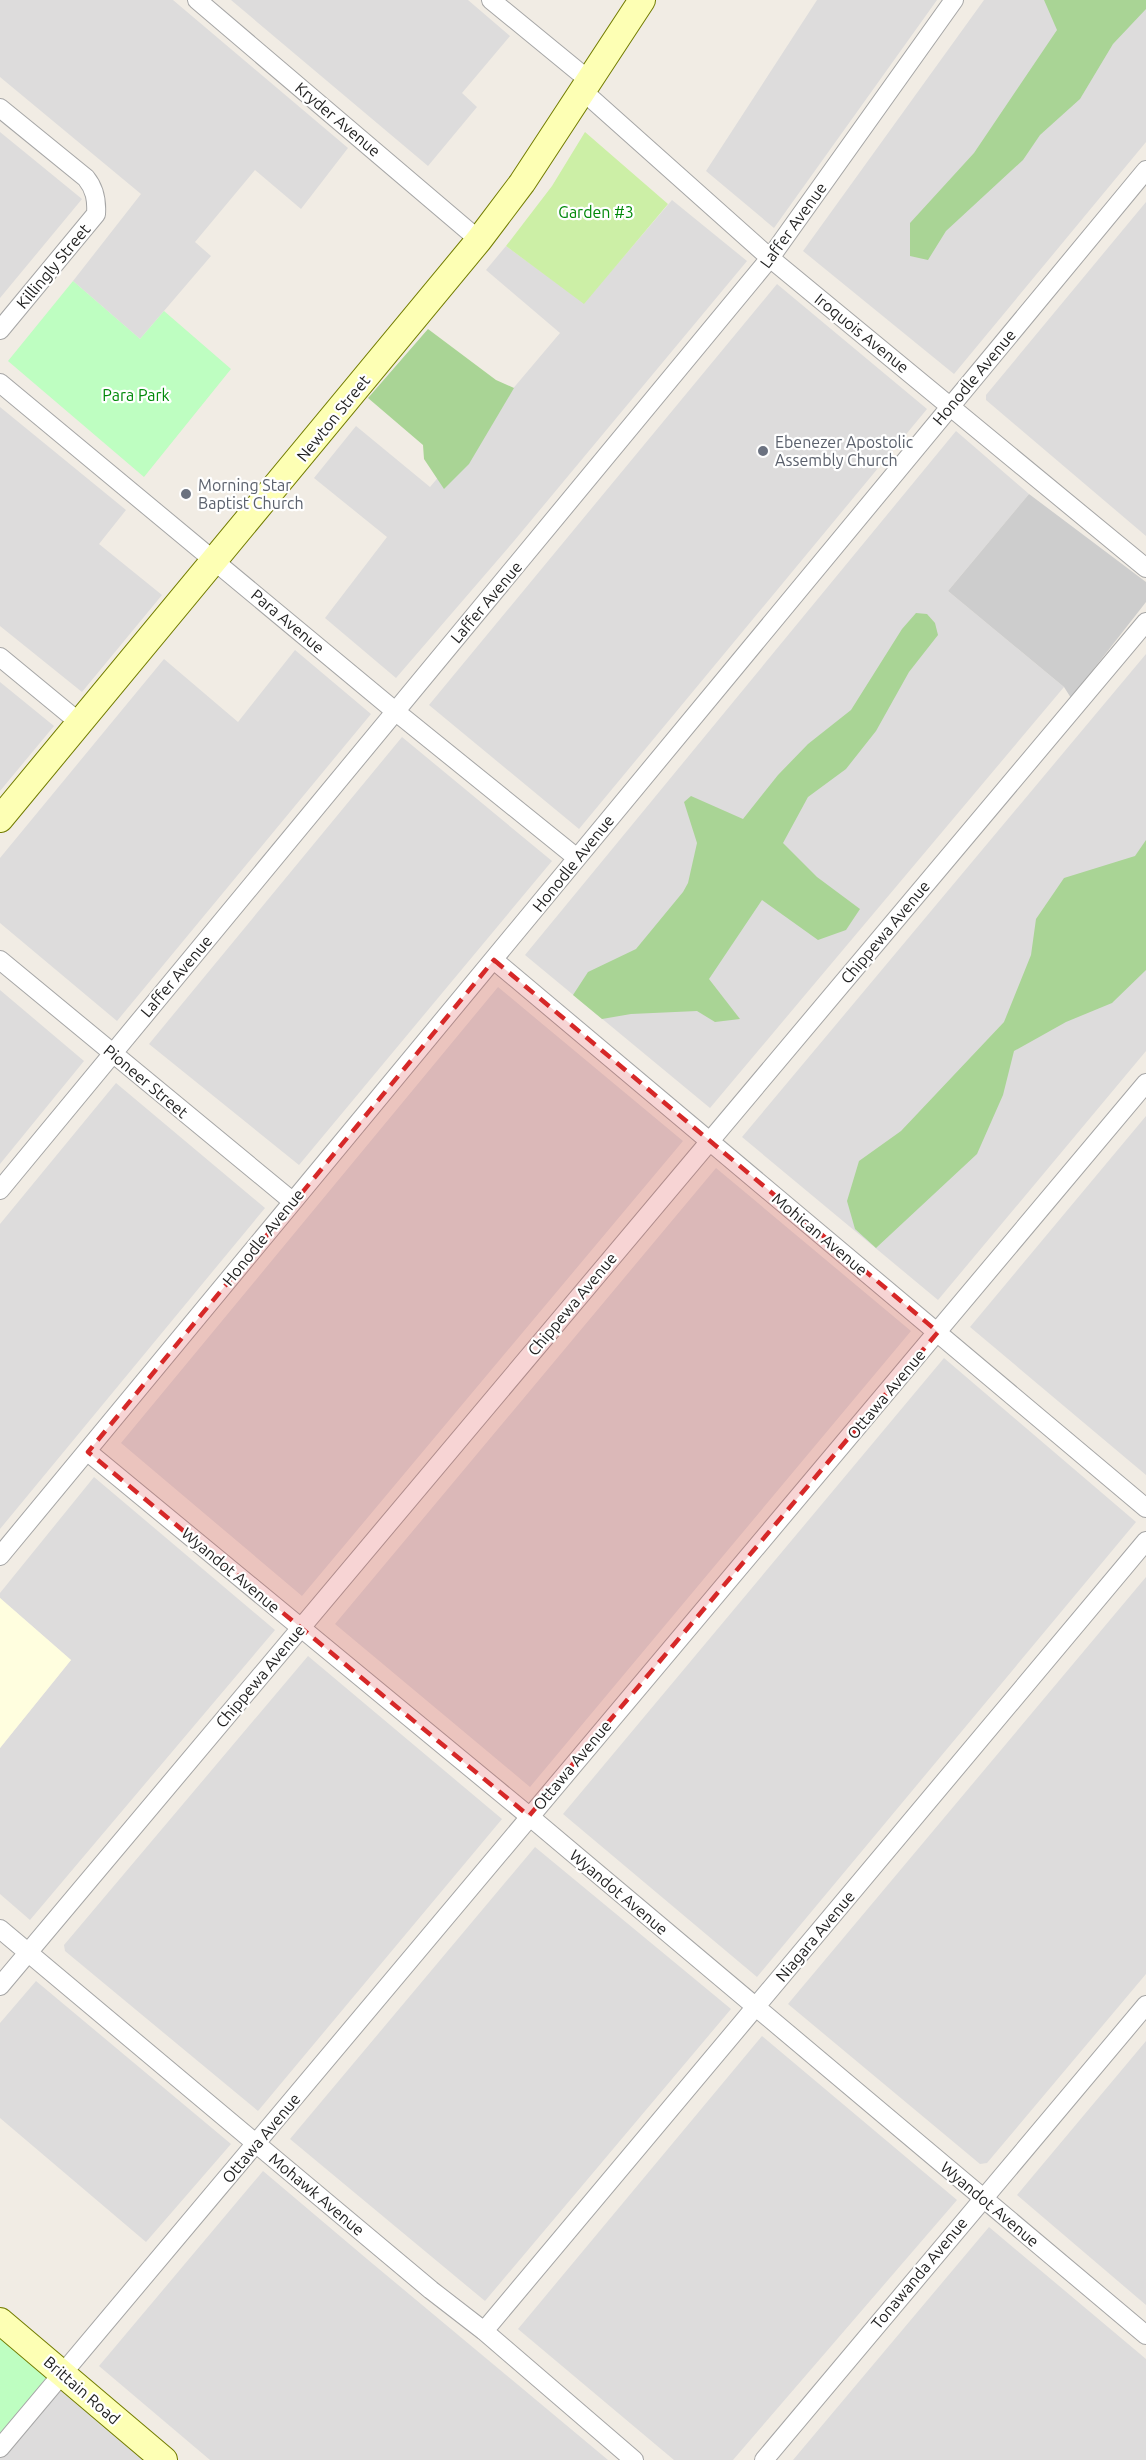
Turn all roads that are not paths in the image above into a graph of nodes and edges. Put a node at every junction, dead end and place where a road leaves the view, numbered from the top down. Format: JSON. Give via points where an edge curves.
{"nodes":[{"id":1,"x":197,"y":0,"type":"edge"},
{"id":2,"x":491,"y":0,"type":"edge"},
{"id":3,"x":642,"y":0,"type":"edge"},
{"id":4,"x":954,"y":0,"type":"edge"},
{"id":5,"x":587,"y":87,"type":"junction"},
{"id":6,"x":0,"y":108,"type":"edge"},
{"id":7,"x":1146,"y":170,"type":"edge"},
{"id":8,"x":479,"y":240,"type":"junction"},
{"id":9,"x":770,"y":258,"type":"junction"},
{"id":10,"x":0,"y":330,"type":"edge"},
{"id":11,"x":0,"y":383,"type":"edge"},
{"id":12,"x":951,"y":405,"type":"junction"},
{"id":13,"x":215,"y":559,"type":"junction"},
{"id":14,"x":1146,"y":568,"type":"edge"},
{"id":15,"x":1146,"y":622,"type":"edge"},
{"id":16,"x":0,"y":657,"type":"edge"},
{"id":17,"x":395,"y":711,"type":"junction"},
{"id":18,"x":80,"y":723,"type":"junction"},
{"id":19,"x":0,"y":819,"type":"edge"},
{"id":20,"x":577,"y":858,"type":"junction"},
{"id":21,"x":0,"y":960,"type":"edge"},
{"id":22,"x":494,"y":960,"type":"junction"},
{"id":23,"x":113,"y":1053,"type":"junction"},
{"id":24,"x":1146,"y":1083,"type":"edge"},
{"id":25,"x":709,"y":1141,"type":"junction"},
{"id":26,"x":0,"y":1190,"type":"edge"},
{"id":27,"x":292,"y":1201,"type":"junction"},
{"id":28,"x":938,"y":1332,"type":"junction"},
{"id":29,"x":88,"y":1452,"type":"junction"},
{"id":30,"x":1146,"y":1508,"type":"edge"},
{"id":31,"x":1146,"y":1541,"type":"edge"},
{"id":32,"x":0,"y":1557,"type":"edge"},
{"id":33,"x":301,"y":1628,"type":"junction"},
{"id":34,"x":529,"y":1816,"type":"junction"},
{"id":35,"x":0,"y":1929,"type":"edge"},
{"id":36,"x":29,"y":1952,"type":"junction"},
{"id":37,"x":0,"y":1986,"type":"edge"},
{"id":38,"x":1146,"y":2005,"type":"edge"},
{"id":39,"x":755,"y":2007,"type":"junction"},
{"id":40,"x":256,"y":2143,"type":"junction"},
{"id":41,"x":982,"y":2197,"type":"junction"},
{"id":42,"x":0,"y":2321,"type":"edge"},
{"id":43,"x":484,"y":2331,"type":"junction"},
{"id":44,"x":1146,"y":2335,"type":"edge"},
{"id":45,"x":62,"y":2372,"type":"junction"},
{"id":46,"x":0,"y":2448,"type":"edge"},
{"id":47,"x":164,"y":2460,"type":"edge"},
{"id":48,"x":634,"y":2460,"type":"edge"},
{"id":49,"x":764,"y":2460,"type":"edge"}],
"edges":[{"from":1,"to":8,"type":"street","name":"Kryder Avenue"},
{"from":2,"to":5,"type":"street","name":"Iroquois Avenue"},
{"from":3,"to":5,"type":"street","name":"Newton Street"},
{"from":4,"to":9,"type":"street","name":"Laffer Avenue"},
{"from":5,"to":8,"type":"street","name":"Newton Street"},
{"from":5,"to":9,"type":"street","name":"Iroquois Avenue"},
{"from":6,"to":10,"type":"street","name":"Killingly Street","via":[[86,178],[97,202],[96,214]]},
{"from":7,"to":12,"type":"street","name":"Honodle Avenue"},
{"from":8,"to":13,"type":"street","name":"Newton Street"},
{"from":9,"to":12,"type":"street","name":"Iroquois Avenue"},
{"from":9,"to":17,"type":"street","name":"Laffer Avenue"},
{"from":11,"to":13,"type":"street","name":"Para Avenue"},
{"from":12,"to":14,"type":"street","name":"Iroquois Avenue"},
{"from":12,"to":20,"type":"street","name":"Honodle Avenue"},
{"from":13,"to":17,"type":"street","name":"Para Avenue"},
{"from":13,"to":18,"type":"street","name":"Newton Street"},
{"from":15,"to":25,"type":"street","name":"Chippewa Avenue"},
{"from":16,"to":18,"type":"street"},
{"from":17,"to":20,"type":"street","name":"Para Avenue"},
{"from":17,"to":23,"type":"street","name":"Laffer Avenue"},
{"from":18,"to":19,"type":"street","name":"Newton Street"},
{"from":20,"to":22,"type":"street","name":"Honodle Avenue"},
{"from":21,"to":23,"type":"street","name":"Pioneer Street"},
{"from":22,"to":25,"type":"street","name":"Mohican Avenue"},
{"from":22,"to":27,"type":"street","name":"Honodle Avenue"},
{"from":23,"to":26,"type":"street","name":"Laffer Avenue"},
{"from":23,"to":27,"type":"street","name":"Pioneer Street"},
{"from":24,"to":28,"type":"street","name":"Ottawa Avenue"},
{"from":25,"to":28,"type":"street","name":"Mohican Avenue"},
{"from":25,"to":33,"type":"street","name":"Chippewa Avenue"},
{"from":27,"to":29,"type":"street","name":"Honodle Avenue"},
{"from":28,"to":30,"type":"street","name":"Mohican Avenue"},
{"from":28,"to":34,"type":"street","name":"Ottawa Avenue"},
{"from":29,"to":32,"type":"street","name":"Honodle Avenue"},
{"from":29,"to":33,"type":"street","name":"Wyandot Avenue"},
{"from":31,"to":39,"type":"street","name":"Niagara Avenue"},
{"from":33,"to":34,"type":"street","name":"Wyandot Avenue"},
{"from":33,"to":36,"type":"street","name":"Chippewa Avenue"},
{"from":34,"to":39,"type":"street","name":"Wyandot Avenue"},
{"from":34,"to":40,"type":"street","name":"Ottawa Avenue"},
{"from":35,"to":36,"type":"street","name":"Mohawk Avenue"},
{"from":36,"to":37,"type":"street","name":"Chippewa Avenue"},
{"from":36,"to":40,"type":"street","name":"Mohawk Avenue"},
{"from":38,"to":41,"type":"street","name":"Tonawanda Avenue"},
{"from":39,"to":41,"type":"street","name":"Wyandot Avenue"},
{"from":39,"to":43,"type":"street","name":"Niagara Avenue"},
{"from":40,"to":43,"type":"street","name":"Mohawk Avenue"},
{"from":40,"to":45,"type":"street","name":"Ottawa Avenue"},
{"from":41,"to":44,"type":"street","name":"Wyandot Avenue"},
{"from":41,"to":49,"type":"street","name":"Tonawanda Avenue"},
{"from":42,"to":45,"type":"street","name":"Brittain Road"},
{"from":43,"to":48,"type":"street","name":"Mohawk Avenue"},
{"from":45,"to":46,"type":"street","name":"Ottawa Avenue"},
{"from":45,"to":47,"type":"street","name":"Brittain Road"}]}
